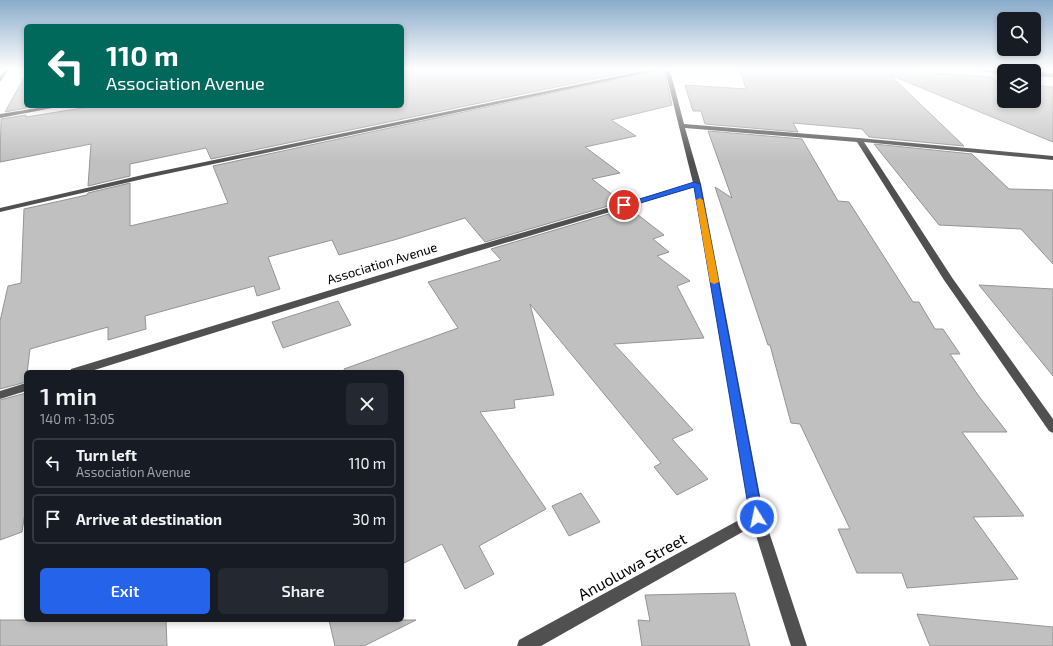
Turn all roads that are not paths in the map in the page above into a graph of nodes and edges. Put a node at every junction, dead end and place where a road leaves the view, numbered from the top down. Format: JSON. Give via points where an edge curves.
{"nodes":[{"id":1,"x":511,"y":100,"type":"edge"},
{"id":2,"x":676,"y":100,"type":"edge"},
{"id":3,"x":48,"y":108,"type":"edge"},
{"id":4,"x":0,"y":116,"type":"edge"},
{"id":5,"x":683,"y":126,"type":"junction"},
{"id":6,"x":859,"y":140,"type":"junction"},
{"id":7,"x":1053,"y":158,"type":"edge"},
{"id":8,"x":697,"y":184,"type":"junction"},
{"id":9,"x":0,"y":210,"type":"edge"},
{"id":10,"x":82,"y":370,"type":"edge"},
{"id":11,"x":24,"y":388,"type":"edge"},
{"id":12,"x":0,"y":395,"type":"edge"},
{"id":13,"x":1053,"y":428,"type":"edge"},
{"id":14,"x":757,"y":517,"type":"junction"},
{"id":15,"x":525,"y":646,"type":"edge"},
{"id":16,"x":798,"y":646,"type":"edge"}],
"edges":[{"from":1,"to":9,"type":"street","via":[[147,176]]},
{"from":2,"to":5,"type":"street"},
{"from":3,"to":4,"type":"street"},
{"from":5,"to":6,"type":"street"},
{"from":5,"to":8,"type":"street"},
{"from":6,"to":7,"type":"street"},
{"from":6,"to":13,"type":"street","via":[[949,280]]},
{"from":8,"to":10,"type":"street","name":"Association Avenue"},
{"from":8,"to":14,"type":"street"},
{"from":11,"to":12,"type":"street"},
{"from":14,"to":15,"type":"street","name":"Anuoluwa Street"},
{"from":14,"to":16,"type":"street"}]}
